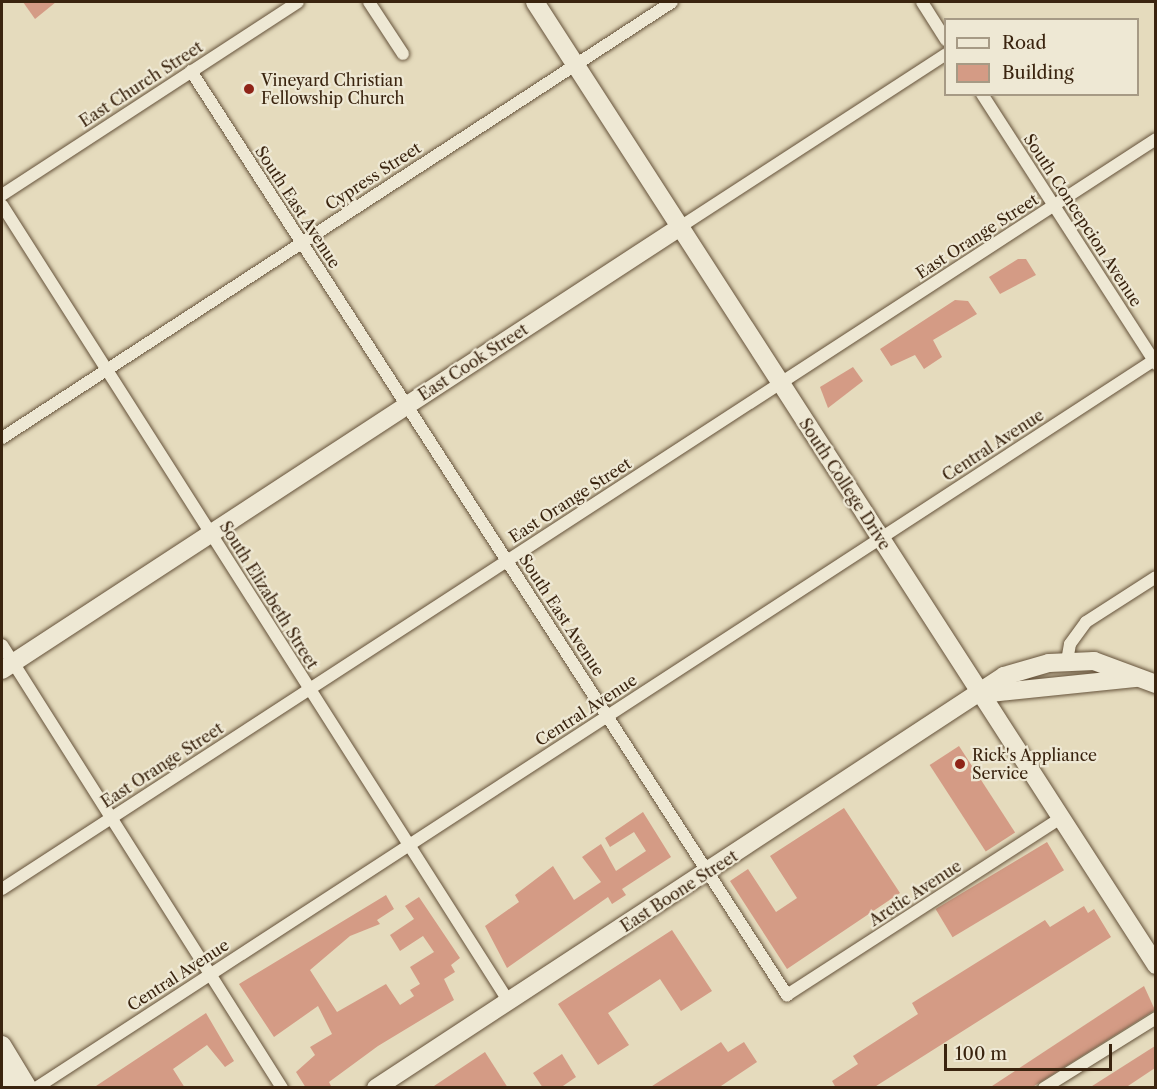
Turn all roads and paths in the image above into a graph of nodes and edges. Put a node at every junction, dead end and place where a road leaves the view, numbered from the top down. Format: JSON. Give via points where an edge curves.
{"nodes":[{"id":1,"x":298,"y":2,"type":"edge"},
{"id":2,"x":369,"y":2,"type":"edge"},
{"id":3,"x":535,"y":2,"type":"edge"},
{"id":4,"x":672,"y":2,"type":"edge"},
{"id":5,"x":921,"y":2,"type":"edge"},
{"id":6,"x":944,"y":38,"type":"edge"},
{"id":7,"x":403,"y":54,"type":"dead end"},
{"id":8,"x":944,"y":55,"type":"edge"},
{"id":9,"x":575,"y":65,"type":"junction"},
{"id":10,"x":191,"y":71,"type":"junction"},
{"id":11,"x":983,"y":96,"type":"edge"},
{"id":12,"x":1155,"y":139,"type":"edge"},
{"id":13,"x":2,"y":195,"type":"edge"},
{"id":14,"x":2,"y":205,"type":"edge"},
{"id":15,"x":1054,"y":205,"type":"junction"},
{"id":16,"x":680,"y":227,"type":"junction"},
{"id":17,"x":302,"y":243,"type":"junction"},
{"id":18,"x":1154,"y":362,"type":"edge"},
{"id":19,"x":106,"y":370,"type":"junction"},
{"id":20,"x":780,"y":383,"type":"junction"},
{"id":21,"x":407,"y":405,"type":"junction"},
{"id":22,"x":2,"y":438,"type":"edge"},
{"id":23,"x":211,"y":534,"type":"junction"},
{"id":24,"x":880,"y":538,"type":"junction"},
{"id":25,"x":507,"y":561,"type":"junction"},
{"id":26,"x":1155,"y":577,"type":"edge"},
{"id":27,"x":2,"y":645,"type":"edge"},
{"id":28,"x":1067,"y":661,"type":"junction"},
{"id":29,"x":7,"y":667,"type":"edge"},
{"id":30,"x":1137,"y":678,"type":"junction"},
{"id":31,"x":1155,"y":684,"type":"edge"},
{"id":32,"x":310,"y":689,"type":"junction"},
{"id":33,"x":981,"y":694,"type":"junction"},
{"id":34,"x":607,"y":716,"type":"junction"},
{"id":35,"x":111,"y":818,"type":"junction"},
{"id":36,"x":1060,"y":818,"type":"junction"},
{"id":37,"x":409,"y":845,"type":"junction"},
{"id":38,"x":708,"y":872,"type":"junction"},
{"id":39,"x":2,"y":889,"type":"edge"},
{"id":40,"x":1155,"y":965,"type":"edge"},
{"id":41,"x":210,"y":974,"type":"junction"},
{"id":42,"x":787,"y":995,"type":"joint"},
{"id":43,"x":509,"y":1002,"type":"junction"},
{"id":44,"x":1155,"y":1018,"type":"edge"},
{"id":45,"x":2,"y":1045,"type":"edge"},
{"id":46,"x":2,"y":1071,"type":"edge"},
{"id":47,"x":12,"y":1088,"type":"edge"},
{"id":48,"x":28,"y":1088,"type":"edge"},
{"id":49,"x":36,"y":1088,"type":"edge"},
{"id":50,"x":282,"y":1088,"type":"edge"},
{"id":51,"x":376,"y":1088,"type":"edge"},
{"id":52,"x":1044,"y":1088,"type":"edge"}],
"edges":[{"from":1,"to":10,"type":"street","name":"East Church Street"},
{"from":2,"to":7,"type":"street"},
{"from":3,"to":9,"type":"street","name":"South College Drive"},
{"from":4,"to":9,"type":"street","name":"Cypress Street"},
{"from":5,"to":6,"type":"street"},
{"from":8,"to":16,"type":"street","name":"East Cook Street"},
{"from":9,"to":16,"type":"street","name":"South College Drive"},
{"from":9,"to":17,"type":"street","name":"Cypress Street"},
{"from":10,"to":13,"type":"street","name":"East Church Street"},
{"from":10,"to":17,"type":"street","name":"South East Avenue"},
{"from":11,"to":15,"type":"street","name":"South Concepcion Avenue"},
{"from":12,"to":15,"type":"street","name":"East Orange Street"},
{"from":14,"to":19,"type":"street","name":"South Elizabeth Street"},
{"from":15,"to":18,"type":"street","name":"South Concepcion Avenue"},
{"from":15,"to":20,"type":"street","name":"East Orange Street"},
{"from":16,"to":20,"type":"street","name":"South College Drive"},
{"from":16,"to":21,"type":"street","name":"East Cook Street"},
{"from":17,"to":19,"type":"street","name":"Cypress Street"},
{"from":17,"to":21,"type":"street","name":"South East Avenue"},
{"from":18,"to":24,"type":"street","name":"Central Avenue"},
{"from":19,"to":22,"type":"street","name":"Cypress Street"},
{"from":19,"to":23,"type":"street","name":"South Elizabeth Street"},
{"from":20,"to":24,"type":"street","name":"South College Drive"},
{"from":20,"to":25,"type":"street","name":"East Orange Street"},
{"from":21,"to":23,"type":"street","name":"East Cook Street"},
{"from":21,"to":25,"type":"street","name":"South East Avenue"},
{"from":23,"to":29,"type":"street","name":"East Cook Street"},
{"from":23,"to":32,"type":"street","name":"South Elizabeth Street"},
{"from":24,"to":33,"type":"street","name":"South College Drive"},
{"from":24,"to":34,"type":"street","name":"Central Avenue"},
{"from":25,"to":32,"type":"street","name":"East Orange Street"},
{"from":25,"to":34,"type":"street","name":"South East Avenue"},
{"from":26,"to":28,"type":"street","via":[[1080,628]]},
{"from":27,"to":29,"type":"street"},
{"from":28,"to":30,"type":"street","name":"East Boone Street","via":[[1106,664]]},
{"from":28,"to":33,"type":"street","name":"East Boone Street","via":[[1015,672]]},
{"from":29,"to":35,"type":"street"},
{"from":30,"to":31,"type":"street","name":"East Boone Street"},
{"from":30,"to":33,"type":"street"},
{"from":32,"to":35,"type":"street","name":"East Orange Street"},
{"from":32,"to":37,"type":"street","name":"South Elizabeth Street"},
{"from":33,"to":36,"type":"street","name":"South College Drive"},
{"from":33,"to":38,"type":"street","name":"East Boone Street"},
{"from":34,"to":37,"type":"street","name":"Central Avenue"},
{"from":34,"to":38,"type":"street","name":"South East Avenue"},
{"from":35,"to":39,"type":"street","name":"East Orange Street"},
{"from":35,"to":41,"type":"street"},
{"from":36,"to":40,"type":"street","name":"South College Drive"},
{"from":36,"to":42,"type":"street","name":"Arctic Avenue"},
{"from":37,"to":41,"type":"street","name":"Central Avenue"},
{"from":37,"to":43,"type":"street","name":"South Elizabeth Street"},
{"from":38,"to":42,"type":"street","name":"South East Avenue"},
{"from":38,"to":43,"type":"street","name":"East Boone Street"},
{"from":41,"to":49,"type":"street","name":"Central Avenue"},
{"from":41,"to":50,"type":"street"},
{"from":43,"to":51,"type":"street","name":"East Boone Street"},
{"from":44,"to":52,"type":"street"},
{"from":45,"to":48,"type":"street"},
{"from":46,"to":47,"type":"street"}]}
